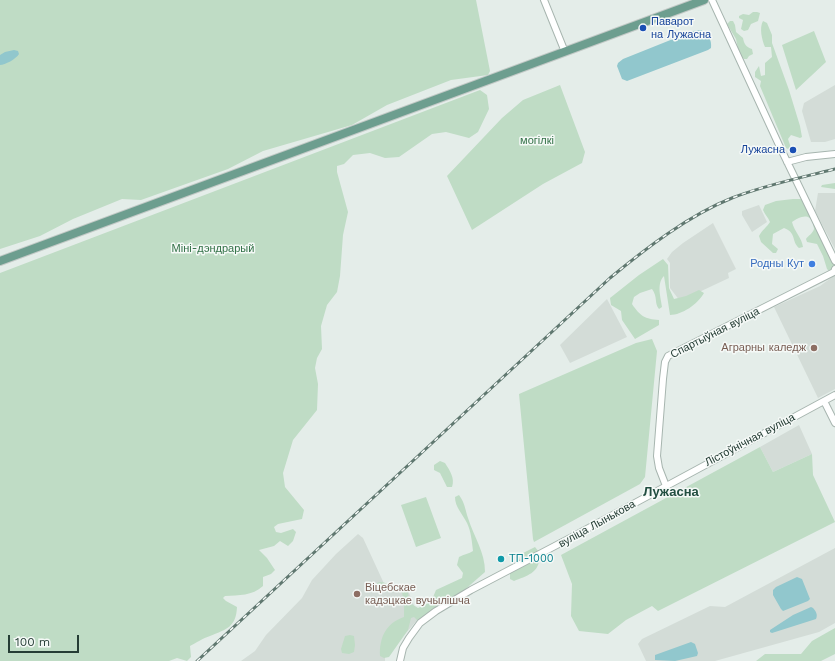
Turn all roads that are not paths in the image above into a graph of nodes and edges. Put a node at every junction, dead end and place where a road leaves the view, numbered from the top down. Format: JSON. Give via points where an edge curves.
{"nodes":[{"id":1,"x":544,"y":0,"type":"edge"},
{"id":2,"x":704,"y":0,"type":"edge"},
{"id":3,"x":712,"y":0,"type":"edge"},
{"id":4,"x":566,"y":52,"type":"junction"},
{"id":5,"x":835,"y":154,"type":"edge"},
{"id":6,"x":787,"y":162,"type":"junction"},
{"id":7,"x":0,"y":261,"type":"edge"},
{"id":8,"x":835,"y":261,"type":"edge"},
{"id":9,"x":835,"y":269,"type":"edge"},
{"id":10,"x":835,"y":395,"type":"edge"},
{"id":11,"x":824,"y":401,"type":"junction"},
{"id":12,"x":835,"y":423,"type":"edge"},
{"id":13,"x":666,"y":486,"type":"junction"},
{"id":14,"x":400,"y":661,"type":"edge"}],
"edges":[{"from":1,"to":4,"type":"street"},
{"from":2,"to":4,"type":"main road"},
{"from":3,"to":6,"type":"street"},
{"from":4,"to":7,"type":"main road"},
{"from":5,"to":6,"type":"street"},
{"from":6,"to":8,"type":"street"},
{"from":9,"to":13,"type":"street","name":"Спартыўная вуліца","via":[[834,272],[801,290],[668,356],[662,386],[658,456],[659,468]]},
{"from":10,"to":11,"type":"street","name":"Лістоўнічная вуліца"},
{"from":11,"to":12,"type":"street"},
{"from":11,"to":13,"type":"street","name":"Лістоўнічная вуліца"},
{"from":13,"to":14,"type":"street","name":"вуліца Лынькова","via":[[436,611],[420,623],[409,638]]}]}
